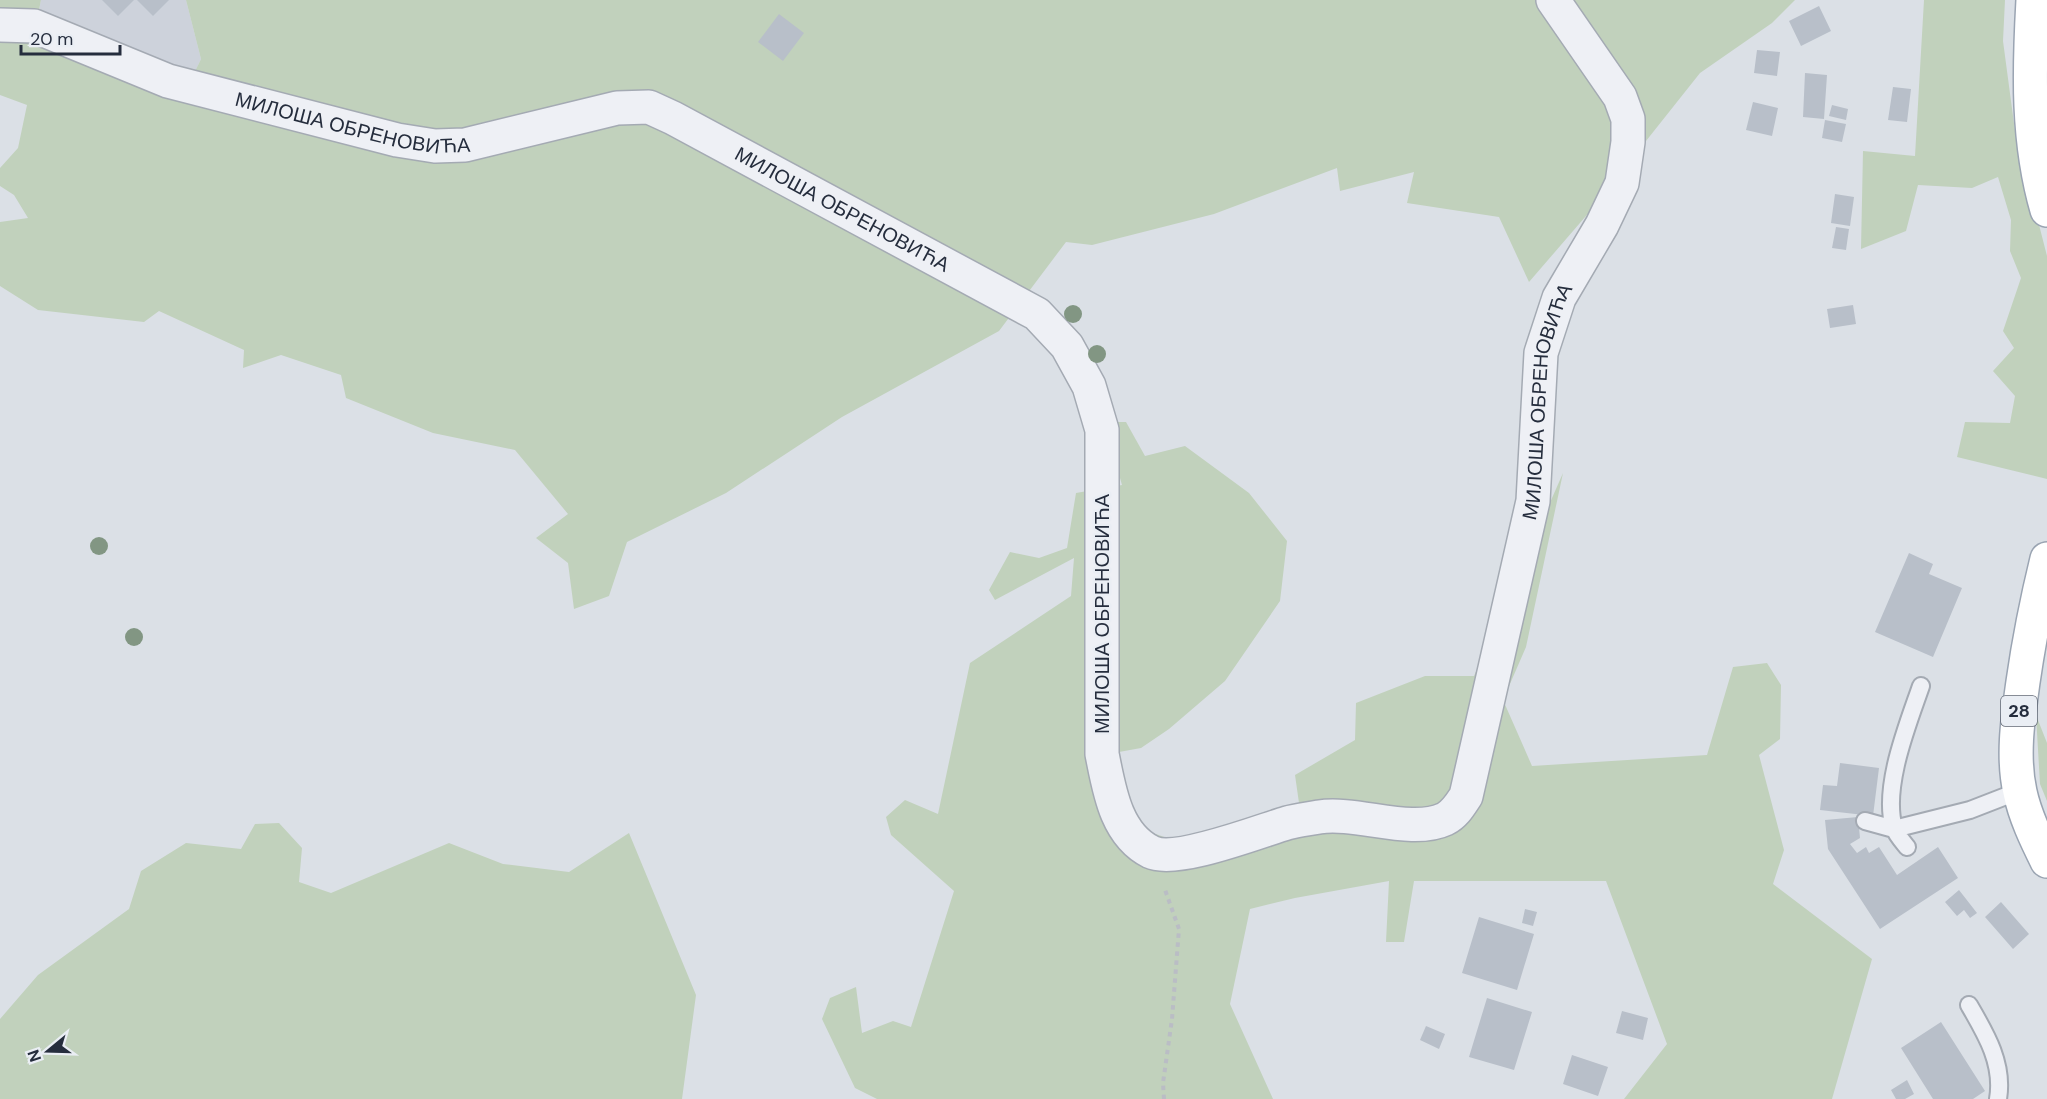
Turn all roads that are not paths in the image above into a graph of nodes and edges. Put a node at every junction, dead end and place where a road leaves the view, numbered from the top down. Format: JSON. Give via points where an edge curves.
{"nodes":[{"id":1,"x":1553,"y":0,"type":"edge"},
{"id":2,"x":2033,"y":0,"type":"edge"},
{"id":3,"x":0,"y":25,"type":"edge"},
{"id":4,"x":2047,"y":210,"type":"edge"},
{"id":5,"x":2047,"y":559,"type":"edge"},
{"id":6,"x":1921,"y":686,"type":"dead end"},
{"id":7,"x":2019,"y":790,"type":"junction"},
{"id":8,"x":1865,"y":821,"type":"dead end"},
{"id":9,"x":1894,"y":829,"type":"junction"},
{"id":10,"x":1907,"y":847,"type":"dead end"},
{"id":11,"x":2047,"y":861,"type":"edge"},
{"id":12,"x":1969,"y":1005,"type":"dead end"},
{"id":13,"x":1998,"y":1099,"type":"edge"}],
"edges":[{"from":1,"to":3,"type":"street","name":"МИЛОША ОБРЕНОВИЋА","via":[[1620,97],[1628,120],[1628,142],[1622,183],[1559,298],[1541,353],[1533,501],[1466,796],[1445,819],[1422,825],[1322,816],[1177,854],[1152,853],[1135,840],[1121,821],[1110,793],[1102,754],[1102,430],[1089,386],[1067,346],[1037,314],[649,107],[617,108],[465,145],[435,146],[397,140],[168,81],[34,26]]},
{"from":2,"to":4,"type":"main road","via":[[2031,117],[2035,162]]},
{"from":5,"to":7,"type":"main road","number":"28","via":[[2034,612],[2018,714]]},
{"from":6,"to":9,"type":"lane","via":[[1897,758],[1891,800]]},
{"from":7,"to":9,"type":"lane","via":[[1970,810]]},
{"from":7,"to":11,"type":"main road","number":"28"},
{"from":8,"to":9,"type":"lane"},
{"from":9,"to":10,"type":"lane"},
{"from":12,"to":13,"type":"lane","via":[[1991,1044],[2000,1083]]}]}
